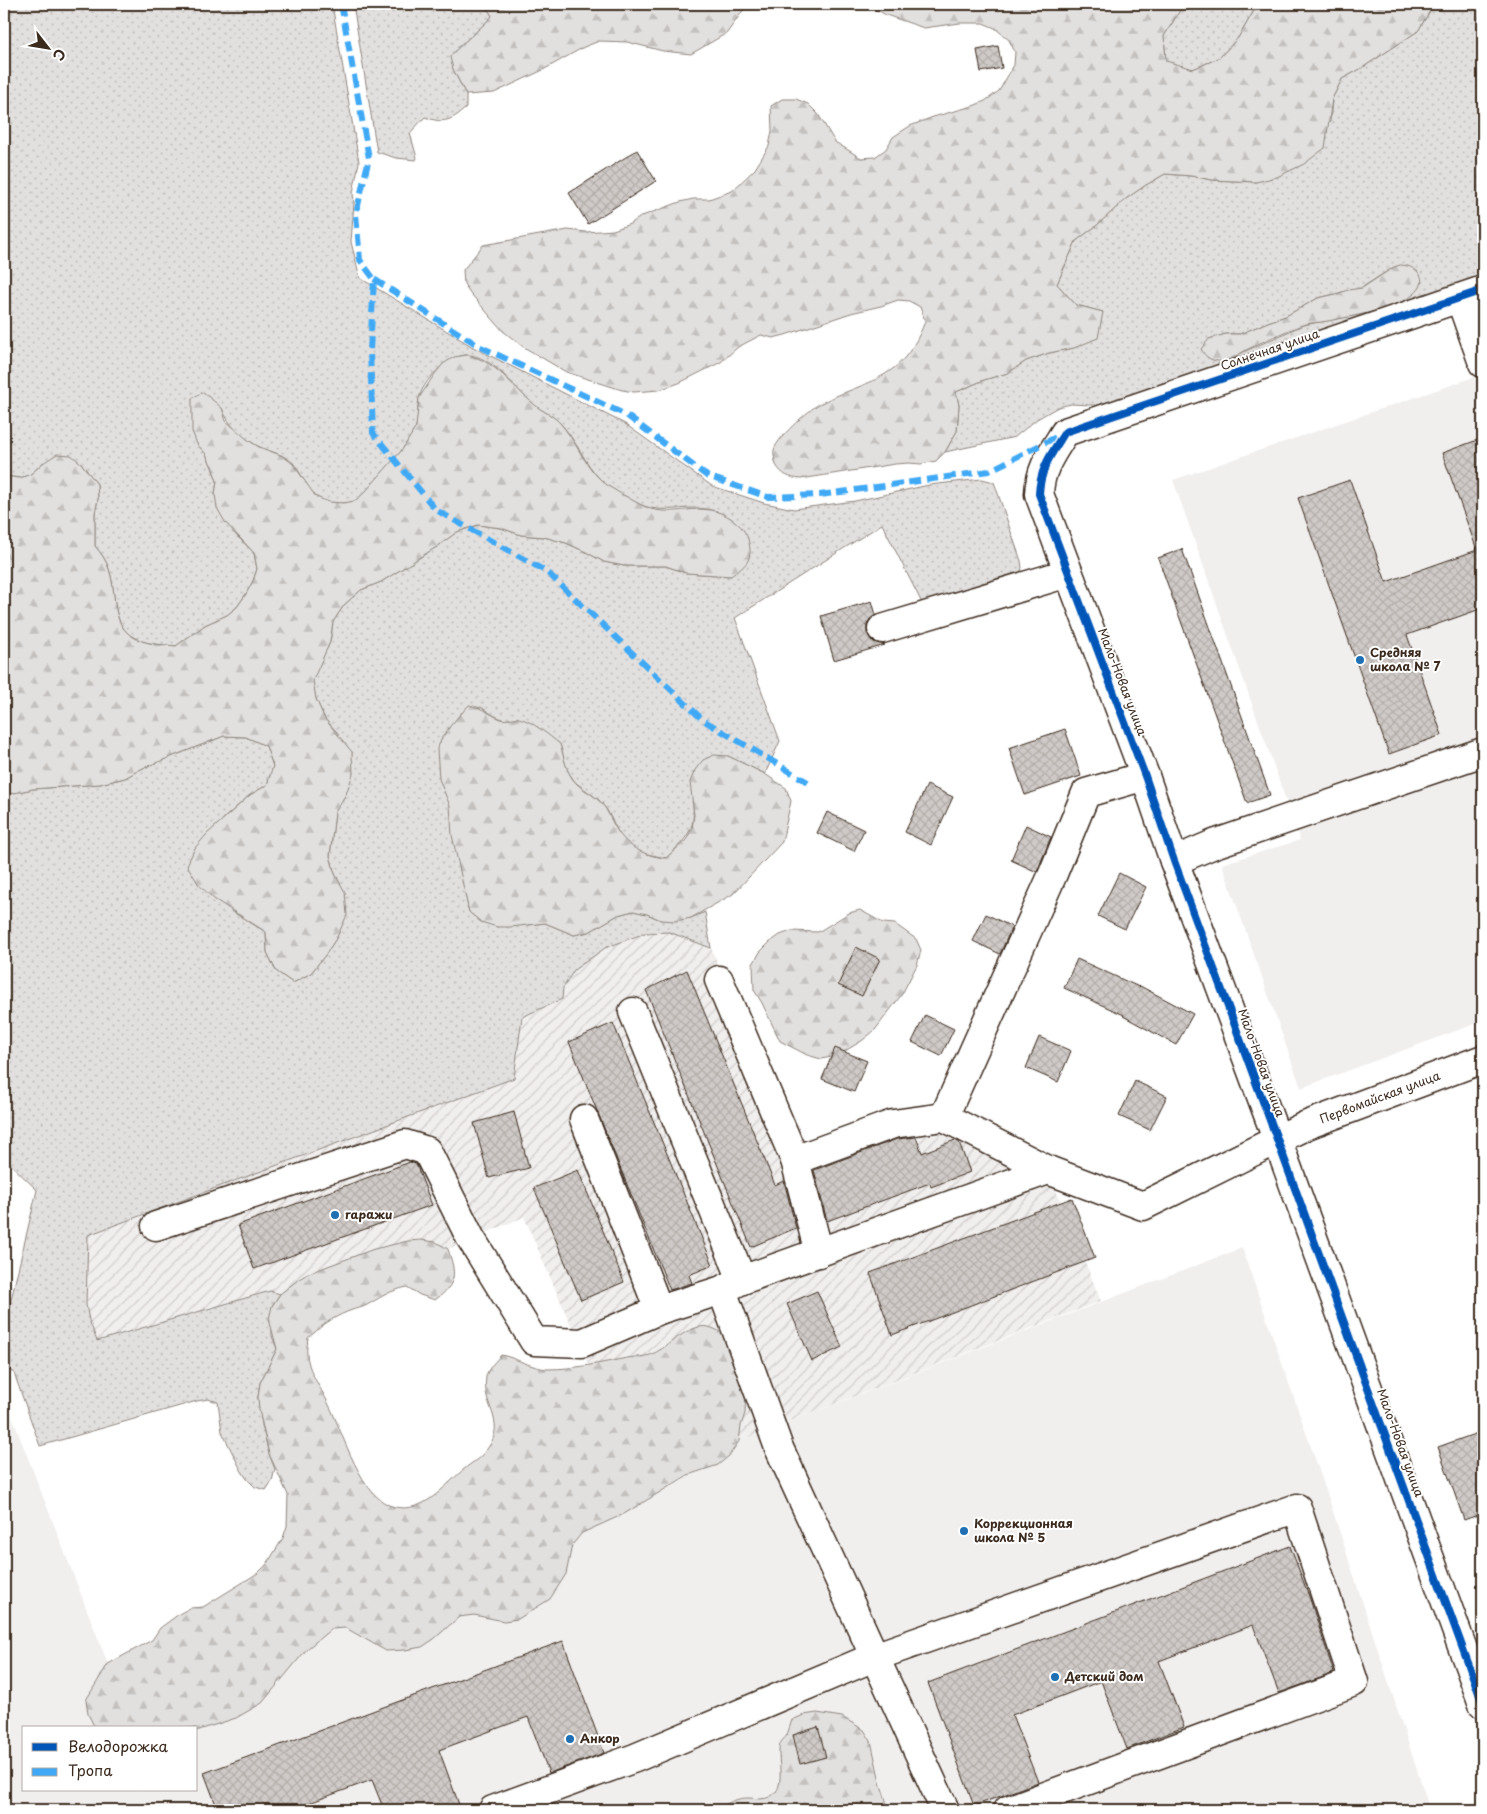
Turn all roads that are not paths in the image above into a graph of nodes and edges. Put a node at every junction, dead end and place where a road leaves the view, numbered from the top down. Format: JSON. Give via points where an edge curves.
{"nodes":[{"id":1,"x":1472,"y":294,"type":"edge"},
{"id":2,"x":1483,"y":363,"type":"edge"},
{"id":3,"x":1065,"y":432,"type":"joint"},
{"id":4,"x":1068,"y":573,"type":"junction"},
{"id":5,"x":882,"y":629,"type":"dead end"},
{"id":6,"x":1483,"y":752,"type":"edge"},
{"id":7,"x":1146,"y":776,"type":"junction"},
{"id":8,"x":1174,"y":861,"type":"junction"},
{"id":9,"x":719,"y":980,"type":"dead end"},
{"id":10,"x":633,"y":1012,"type":"dead end"},
{"id":11,"x":1483,"y":1058,"type":"edge"},
{"id":12,"x":944,"y":1117,"type":"junction"},
{"id":13,"x":584,"y":1118,"type":"dead end"},
{"id":14,"x":1277,"y":1139,"type":"junction"},
{"id":15,"x":795,"y":1160,"type":"junction"},
{"id":16,"x":1048,"y":1170,"type":"junction"},
{"id":17,"x":156,"y":1226,"type":"dead end"},
{"id":18,"x":820,"y":1252,"type":"junction"},
{"id":19,"x":732,"y":1285,"type":"junction"},
{"id":20,"x":659,"y":1310,"type":"junction"},
{"id":21,"x":874,"y":1657,"type":"junction"},
{"id":22,"x":1483,"y":1704,"type":"edge"},
{"id":23,"x":493,"y":1810,"type":"edge"},
{"id":24,"x":946,"y":1810,"type":"edge"},
{"id":25,"x":1008,"y":1810,"type":"edge"}],
"edges":[{"from":1,"to":2,"type":"street"},
{"from":1,"to":3,"type":"street","name":"Солнечная улица"},
{"from":3,"to":4,"type":"street","name":"Мало-Новая улица","via":[[1044,467],[1039,479],[1039,494]]},
{"from":4,"to":5,"type":"street"},
{"from":4,"to":7,"type":"street","name":"Мало-Новая улица"},
{"from":6,"to":8,"type":"street","via":[[1214,844]]},
{"from":7,"to":8,"type":"street","name":"Мало-Новая улица"},
{"from":7,"to":12,"type":"street","via":[[1086,793]]},
{"from":8,"to":14,"type":"street","name":"Мало-Новая улица"},
{"from":9,"to":15,"type":"street"},
{"from":10,"to":19,"type":"street"},
{"from":11,"to":14,"type":"street","name":"Первомайская улица"},
{"from":12,"to":15,"type":"street","via":[[893,1124]]},
{"from":12,"to":16,"type":"street","name":"Первомайская улица"},
{"from":13,"to":20,"type":"street"},
{"from":14,"to":16,"type":"street","name":"Первомайская улица","via":[[1143,1206]]},
{"from":14,"to":22,"type":"street","name":"Мало-Новая улица"},
{"from":15,"to":18,"type":"street"},
{"from":16,"to":18,"type":"street"},
{"from":17,"to":20,"type":"street","via":[[405,1144],[427,1151],[470,1237],[534,1341],[582,1343]]},
{"from":18,"to":19,"type":"street"},
{"from":19,"to":20,"type":"street"},
{"from":19,"to":21,"type":"street","via":[[779,1448]]},
{"from":21,"to":23,"type":"street","via":[[634,1758]]},
{"from":21,"to":24,"type":"street"},
{"from":21,"to":25,"type":"street","via":[[1297,1508],[1354,1682]]}]}
